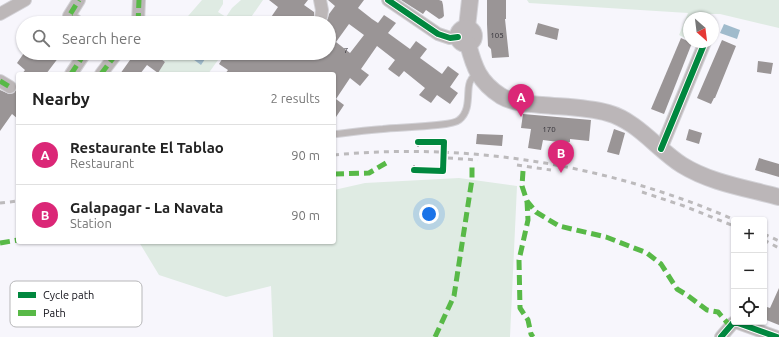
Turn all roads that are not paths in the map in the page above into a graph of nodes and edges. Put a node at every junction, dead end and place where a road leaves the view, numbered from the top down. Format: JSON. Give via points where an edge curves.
{"nodes":[{"id":1,"x":25,"y":0,"type":"edge"},
{"id":2,"x":79,"y":0,"type":"edge"},
{"id":3,"x":139,"y":0,"type":"edge"},
{"id":4,"x":320,"y":0,"type":"edge"},
{"id":5,"x":388,"y":0,"type":"edge"},
{"id":6,"x":470,"y":0,"type":"edge"},
{"id":7,"x":0,"y":14,"type":"edge"},
{"id":8,"x":69,"y":16,"type":"edge"},
{"id":9,"x":138,"y":16,"type":"edge"},
{"id":10,"x":321,"y":16,"type":"edge"},
{"id":11,"x":464,"y":36,"type":"junction"},
{"id":12,"x":703,"y":48,"type":"edge"},
{"id":13,"x":82,"y":60,"type":"edge"},
{"id":14,"x":112,"y":60,"type":"edge"},
{"id":15,"x":76,"y":72,"type":"edge"},
{"id":16,"x":103,"y":72,"type":"edge"},
{"id":17,"x":478,"y":74,"type":"junction"},
{"id":18,"x":337,"y":134,"type":"dead end"},
{"id":19,"x":661,"y":149,"type":"junction"},
{"id":20,"x":779,"y":197,"type":"edge"},
{"id":21,"x":722,"y":337,"type":"edge"},
{"id":22,"x":777,"y":337,"type":"edge"}],
"edges":[{"from":1,"to":7,"type":"street"},
{"from":2,"to":8,"type":"street"},
{"from":3,"to":9,"type":"street"},
{"from":4,"to":10,"type":"street"},
{"from":5,"to":11,"type":"street","via":[[438,34],[450,38]]},
{"from":6,"to":11,"type":"main road"},
{"from":11,"to":17,"type":"main road"},
{"from":12,"to":19,"type":"street"},
{"from":13,"to":15,"type":"street"},
{"from":14,"to":16,"type":"street"},
{"from":17,"to":18,"type":"lane","via":[[469,83],[468,104],[458,121]]},
{"from":17,"to":19,"type":"main road","via":[[498,94],[514,101],[594,110],[614,115],[627,121]]},
{"from":19,"to":20,"type":"main road","via":[[682,165],[704,176]]},
{"from":21,"to":22,"type":"street","via":[[733,323],[738,323]]}]}
